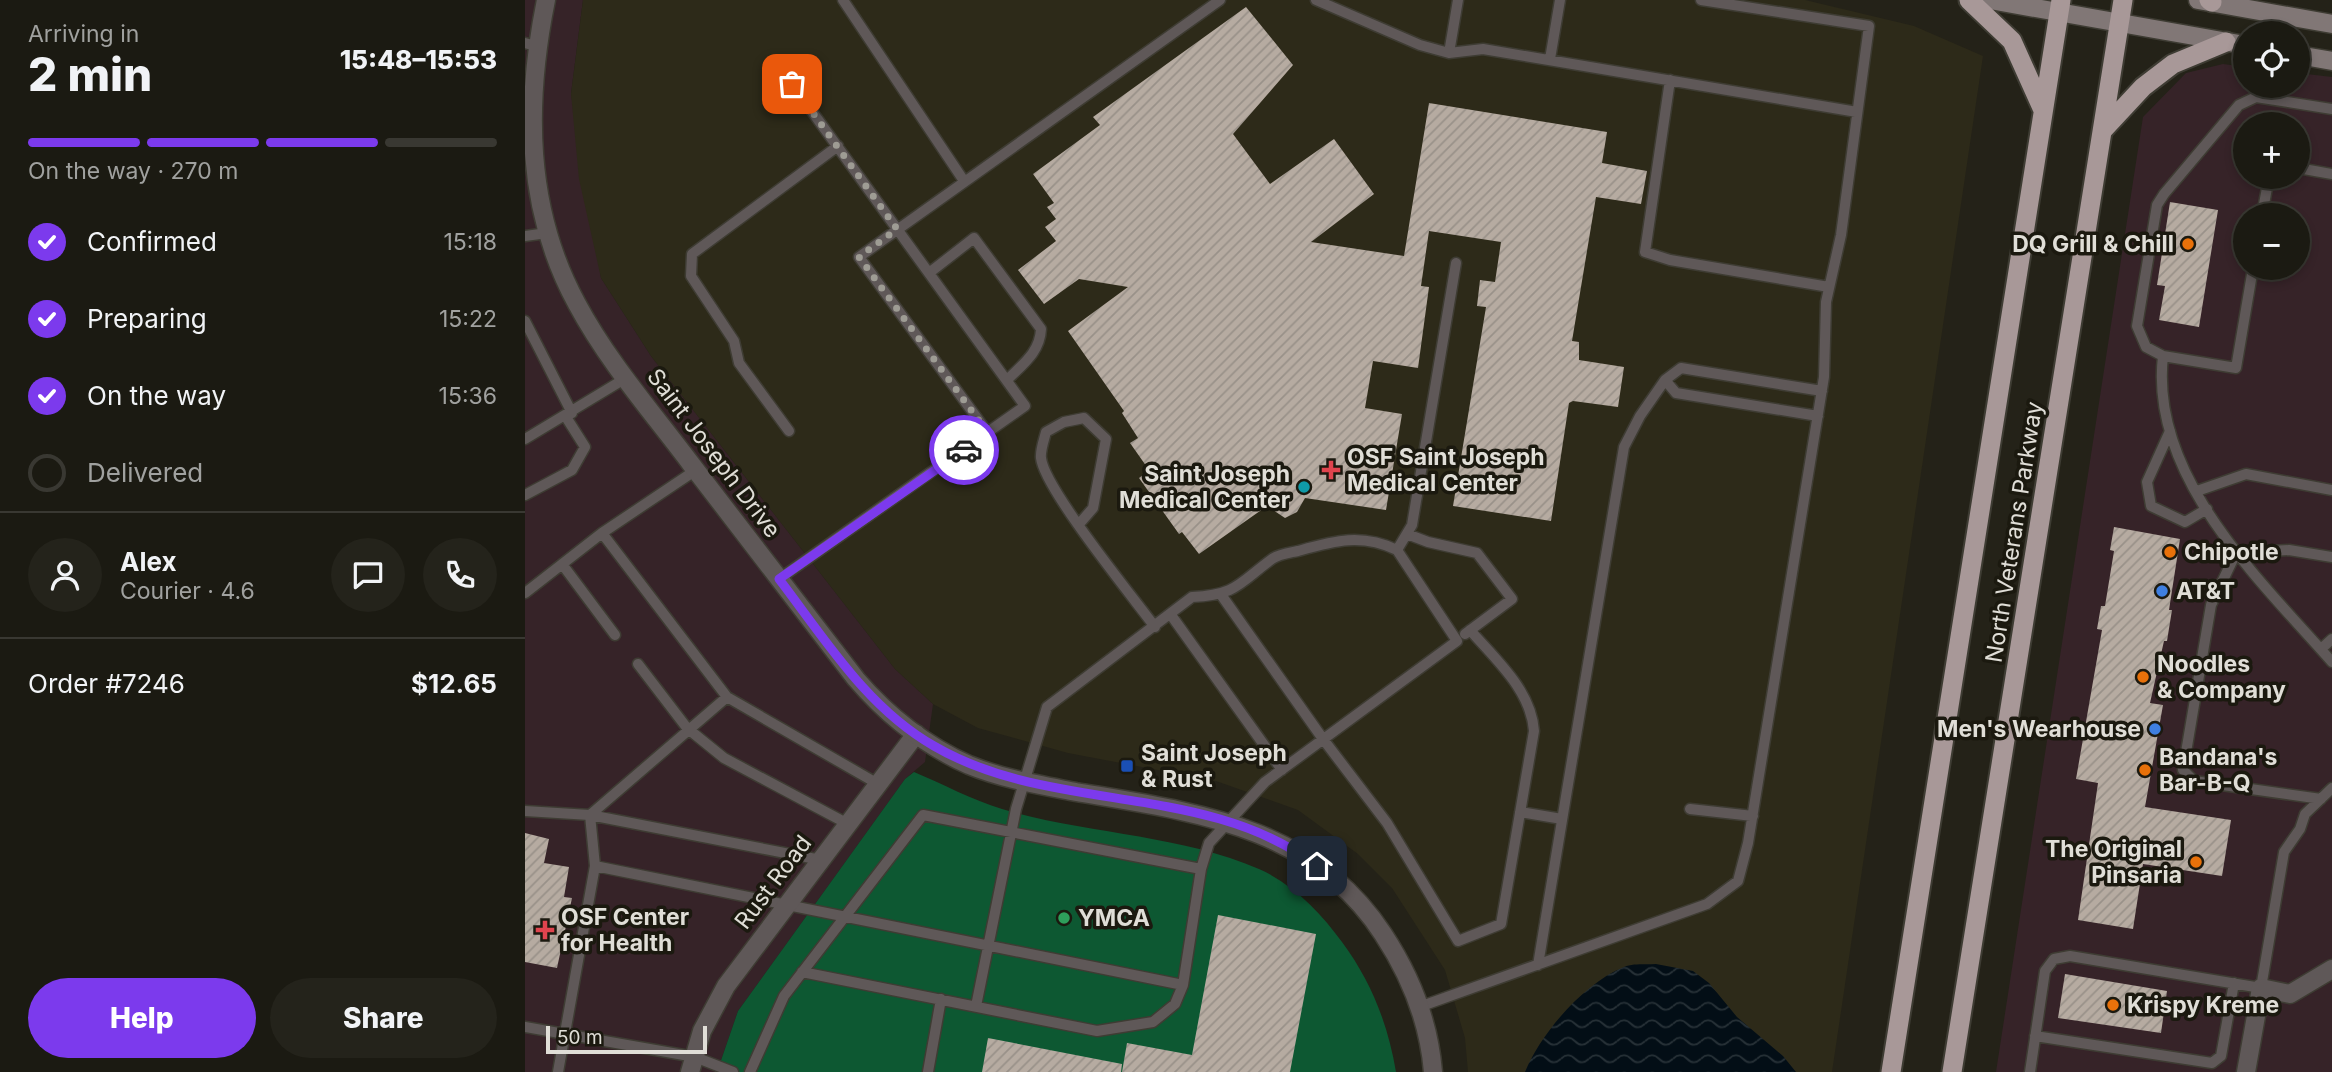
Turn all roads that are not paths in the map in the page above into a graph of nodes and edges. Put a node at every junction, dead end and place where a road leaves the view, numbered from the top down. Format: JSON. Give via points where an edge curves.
{"nodes":[{"id":1,"x":546,"y":0,"type":"edge"},
{"id":2,"x":843,"y":0,"type":"edge"},
{"id":3,"x":1220,"y":0,"type":"edge"},
{"id":4,"x":1316,"y":0,"type":"edge"},
{"id":5,"x":1458,"y":0,"type":"edge"},
{"id":6,"x":1560,"y":0,"type":"edge"},
{"id":7,"x":1701,"y":0,"type":"edge"},
{"id":8,"x":1969,"y":0,"type":"edge"},
{"id":9,"x":1990,"y":0,"type":"edge"},
{"id":10,"x":2123,"y":0,"type":"edge"},
{"id":11,"x":2206,"y":1,"type":"edge"},
{"id":12,"x":2060,"y":6,"type":"edge"},
{"id":13,"x":2281,"y":7,"type":"edge"},
{"id":14,"x":2119,"y":23,"type":"junction"},
{"id":15,"x":2332,"y":24,"type":"edge"},
{"id":16,"x":2233,"y":43,"type":"edge"},
{"id":17,"x":531,"y":44,"type":"edge"},
{"id":18,"x":2233,"y":44,"type":"edge"},
{"id":19,"x":1449,"y":53,"type":"junction"},
{"id":20,"x":2310,"y":57,"type":"edge"},
{"id":21,"x":1551,"y":60,"type":"junction"},
{"id":22,"x":2332,"y":61,"type":"edge"},
{"id":23,"x":777,"y":63,"type":"dead end"},
{"id":24,"x":1670,"y":80,"type":"junction"},
{"id":25,"x":528,"y":105,"type":"edge"},
{"id":26,"x":2328,"y":108,"type":"edge"},
{"id":27,"x":2043,"y":110,"type":"junction"},
{"id":28,"x":1857,"y":112,"type":"junction"},
{"id":29,"x":2103,"y":130,"type":"junction"},
{"id":30,"x":838,"y":146,"type":"junction"},
{"id":31,"x":529,"y":164,"type":"edge"},
{"id":32,"x":2310,"y":170,"type":"edge"},
{"id":33,"x":2332,"y":174,"type":"edge"},
{"id":34,"x":964,"y":181,"type":"junction"},
{"id":35,"x":897,"y":229,"type":"junction"},
{"id":36,"x":547,"y":233,"type":"junction"},
{"id":37,"x":525,"y":236,"type":"edge"},
{"id":38,"x":1456,"y":263,"type":"dead end"},
{"id":39,"x":929,"y":273,"type":"junction"},
{"id":40,"x":2251,"y":280,"type":"edge"},
{"id":41,"x":1829,"y":287,"type":"junction"},
{"id":42,"x":525,"y":321,"type":"edge"},
{"id":43,"x":2163,"y":356,"type":"junction"},
{"id":44,"x":626,"y":378,"type":"junction"},
{"id":45,"x":1007,"y":380,"type":"junction"},
{"id":46,"x":1665,"y":380,"type":"junction"},
{"id":47,"x":1822,"y":391,"type":"junction"},
{"id":48,"x":569,"y":415,"type":"junction"},
{"id":49,"x":1818,"y":416,"type":"junction"},
{"id":50,"x":789,"y":431,"type":"dead end"},
{"id":51,"x":2170,"y":432,"type":"junction"},
{"id":52,"x":988,"y":433,"type":"junction"},
{"id":53,"x":525,"y":439,"type":"edge"},
{"id":54,"x":696,"y":470,"type":"junction"},
{"id":55,"x":2332,"y":490,"type":"edge"},
{"id":56,"x":2197,"y":491,"type":"junction"},
{"id":57,"x":525,"y":495,"type":"edge"},
{"id":58,"x":2207,"y":509,"type":"junction"},
{"id":59,"x":1080,"y":523,"type":"junction"},
{"id":60,"x":602,"y":533,"type":"junction"},
{"id":61,"x":1407,"y":534,"type":"junction"},
{"id":62,"x":1397,"y":550,"type":"junction"},
{"id":63,"x":2236,"y":553,"type":"junction"},
{"id":64,"x":2332,"y":557,"type":"edge"},
{"id":65,"x":562,"y":564,"type":"junction"},
{"id":66,"x":779,"y":579,"type":"junction"},
{"id":67,"x":525,"y":593,"type":"edge"},
{"id":68,"x":1222,"y":596,"type":"junction"},
{"id":69,"x":1171,"y":615,"type":"junction"},
{"id":70,"x":1155,"y":627,"type":"junction"},
{"id":71,"x":1469,"y":630,"type":"junction"},
{"id":72,"x":615,"y":635,"type":"dead end"},
{"id":73,"x":2332,"y":639,"type":"edge"},
{"id":74,"x":1457,"y":641,"type":"junction"},
{"id":75,"x":2321,"y":649,"type":"junction"},
{"id":76,"x":2332,"y":662,"type":"edge"},
{"id":77,"x":638,"y":664,"type":"dead end"},
{"id":78,"x":727,"y":697,"type":"junction"},
{"id":79,"x":687,"y":728,"type":"junction"},
{"id":80,"x":916,"y":734,"type":"junction"},
{"id":81,"x":1323,"y":739,"type":"junction"},
{"id":82,"x":1282,"y":769,"type":"junction"},
{"id":83,"x":1026,"y":782,"type":"junction"},
{"id":84,"x":878,"y":784,"type":"junction"},
{"id":85,"x":2332,"y":788,"type":"edge"},
{"id":86,"x":2321,"y":799,"type":"junction"},
{"id":87,"x":1690,"y":809,"type":"dead end"},
{"id":88,"x":525,"y":811,"type":"edge"},
{"id":89,"x":1520,"y":811,"type":"junction"},
{"id":90,"x":590,"y":815,"type":"junction"},
{"id":91,"x":1752,"y":816,"type":"junction"},
{"id":92,"x":1562,"y":819,"type":"junction"},
{"id":93,"x":1227,"y":821,"type":"junction"},
{"id":94,"x":848,"y":824,"type":"junction"},
{"id":95,"x":1011,"y":832,"type":"junction"},
{"id":96,"x":821,"y":860,"type":"junction"},
{"id":97,"x":595,"y":866,"type":"junction"},
{"id":98,"x":1201,"y":869,"type":"junction"},
{"id":99,"x":786,"y":906,"type":"junction"},
{"id":100,"x":844,"y":917,"type":"junction"},
{"id":101,"x":988,"y":946,"type":"junction"},
{"id":102,"x":1538,"y":965,"type":"junction"},
{"id":103,"x":2332,"y":969,"type":"edge"},
{"id":104,"x":803,"y":972,"type":"junction"},
{"id":105,"x":2234,"y":983,"type":"junction"},
{"id":106,"x":1183,"y":985,"type":"junction"},
{"id":107,"x":2261,"y":988,"type":"junction"},
{"id":108,"x":941,"y":999,"type":"junction"},
{"id":109,"x":976,"y":1006,"type":"junction"},
{"id":110,"x":1419,"y":1007,"type":"junction"},
{"id":111,"x":525,"y":1027,"type":"edge"},
{"id":112,"x":565,"y":1034,"type":"junction"},
{"id":113,"x":2035,"y":1036,"type":"junction"},
{"id":114,"x":693,"y":1065,"type":"edge"},
{"id":115,"x":2211,"y":1068,"type":"edge"},
{"id":116,"x":558,"y":1072,"type":"edge"},
{"id":117,"x":733,"y":1072,"type":"edge"},
{"id":118,"x":750,"y":1072,"type":"edge"},
{"id":119,"x":928,"y":1072,"type":"edge"},
{"id":120,"x":1433,"y":1072,"type":"edge"},
{"id":121,"x":1891,"y":1072,"type":"edge"},
{"id":122,"x":1952,"y":1072,"type":"edge"},
{"id":123,"x":2030,"y":1072,"type":"edge"},
{"id":124,"x":2246,"y":1072,"type":"edge"}],
"edges":[{"from":1,"to":17,"type":"street","name":"Saint Joseph Drive"},
{"from":2,"to":34,"type":"lane"},
{"from":3,"to":34,"type":"lane"},
{"from":4,"to":19,"type":"lane"},
{"from":5,"to":19,"type":"lane"},
{"from":6,"to":21,"type":"lane"},
{"from":7,"to":28,"type":"lane","via":[[1869,26]]},
{"from":8,"to":27,"type":"highway","via":[[2012,41]]},
{"from":9,"to":12,"type":"main road"},
{"from":10,"to":14,"type":"highway","name":"North Veterans Parkway"},
{"from":11,"to":13,"type":"main road"},
{"from":12,"to":14,"type":"main road"},
{"from":12,"to":27,"type":"highway","name":"North Veterans Parkway"},
{"from":13,"to":15,"type":"main road"},
{"from":14,"to":16,"type":"main road"},
{"from":14,"to":29,"type":"highway","name":"North Veterans Parkway"},
{"from":17,"to":25,"type":"street","name":"Saint Joseph Drive"},
{"from":18,"to":29,"type":"highway","via":[[2173,64],[2143,87]]},
{"from":19,"to":21,"type":"lane","via":[[1483,49]]},
{"from":20,"to":22,"type":"main road"},
{"from":21,"to":24,"type":"lane"},
{"from":23,"to":30,"type":"lane"},
{"from":24,"to":28,"type":"lane"},
{"from":24,"to":41,"type":"lane","via":[[1645,252]]},
{"from":25,"to":31,"type":"street","name":"Saint Joseph Drive"},
{"from":26,"to":43,"type":"lane","via":[[2256,97],[2239,105],[2164,194],[2157,205],[2137,326],[2146,347]]},
{"from":27,"to":121,"type":"highway","name":"North Veterans Parkway"},
{"from":28,"to":41,"type":"lane","via":[[1841,235]]},
{"from":29,"to":122,"type":"highway","name":"North Veterans Parkway"},
{"from":30,"to":35,"type":"lane"},
{"from":30,"to":50,"type":"lane","via":[[692,254],[691,275],[734,341],[740,363]]},
{"from":31,"to":36,"type":"street","name":"Saint Joseph Drive"},
{"from":32,"to":33,"type":"lane"},
{"from":34,"to":35,"type":"lane"},
{"from":35,"to":39,"type":"lane"},
{"from":35,"to":52,"type":"lane","via":[[859,257]]},
{"from":36,"to":37,"type":"lane"},
{"from":36,"to":44,"type":"street","name":"Saint Joseph Drive","via":[[578,307]]},
{"from":38,"to":61,"type":"lane"},
{"from":39,"to":45,"type":"lane"},
{"from":39,"to":45,"type":"lane","via":[[974,239],[1041,328],[1034,352]]},
{"from":40,"to":43,"type":"lane","via":[[2236,368]]},
{"from":41,"to":47,"type":"lane"},
{"from":42,"to":48,"type":"lane"},
{"from":43,"to":51,"type":"lane","via":[[2162,403]]},
{"from":44,"to":48,"type":"lane"},
{"from":44,"to":54,"type":"street","name":"Saint Joseph Drive"},
{"from":45,"to":52,"type":"lane","via":[[1025,406]]},
{"from":46,"to":47,"type":"lane","via":[[1681,368]]},
{"from":46,"to":49,"type":"lane","via":[[1676,393]]},
{"from":46,"to":92,"type":"lane","via":[[1624,447]]},
{"from":47,"to":49,"type":"lane"},
{"from":48,"to":53,"type":"lane"},
{"from":48,"to":57,"type":"lane","via":[[585,447],[572,470]]},
{"from":49,"to":91,"type":"lane"},
{"from":51,"to":56,"type":"lane"},
{"from":51,"to":58,"type":"lane","via":[[2147,482],[2151,506],[2185,522]]},
{"from":52,"to":66,"type":"lane"},
{"from":54,"to":60,"type":"lane"},
{"from":54,"to":66,"type":"street","name":"Saint Joseph Drive"},
{"from":55,"to":56,"type":"lane","via":[[2246,474]]},
{"from":56,"to":58,"type":"lane"},
{"from":58,"to":63,"type":"lane"},
{"from":59,"to":59,"type":"lane","via":[[1046,478],[1040,456],[1046,432],[1084,418],[1106,439],[1093,508]]},
{"from":59,"to":70,"type":"lane"},
{"from":60,"to":65,"type":"lane"},
{"from":60,"to":78,"type":"lane"},
{"from":61,"to":62,"type":"lane"},
{"from":61,"to":71,"type":"lane","via":[[1477,553],[1512,599]]},
{"from":62,"to":68,"type":"lane","via":[[1343,538],[1274,557]]},
{"from":62,"to":74,"type":"lane"},
{"from":63,"to":64,"type":"lane","via":[[2289,550]]},
{"from":63,"to":75,"type":"lane"},
{"from":63,"to":86,"type":"lane","via":[[2211,605],[2183,770],[2194,782]]},
{"from":65,"to":67,"type":"lane"},
{"from":65,"to":72,"type":"lane"},
{"from":66,"to":80,"type":"street","name":"Saint Joseph Drive","via":[[873,699]]},
{"from":68,"to":69,"type":"lane","via":[[1192,597]]},
{"from":68,"to":81,"type":"lane"},
{"from":69,"to":70,"type":"lane"},
{"from":69,"to":82,"type":"lane"},
{"from":70,"to":83,"type":"lane","via":[[1047,708]]},
{"from":71,"to":74,"type":"lane"},
{"from":71,"to":89,"type":"lane","via":[[1515,682],[1532,711],[1534,731]]},
{"from":73,"to":75,"type":"lane"},
{"from":74,"to":81,"type":"lane"},
{"from":75,"to":76,"type":"lane"},
{"from":77,"to":79,"type":"lane"},
{"from":78,"to":79,"type":"lane"},
{"from":78,"to":84,"type":"lane"},
{"from":79,"to":90,"type":"lane"},
{"from":79,"to":94,"type":"lane","via":[[724,758]]},
{"from":80,"to":83,"type":"street","name":"Saint Joseph Drive","via":[[969,765]]},
{"from":80,"to":84,"type":"street","name":"Rust Road"},
{"from":81,"to":82,"type":"lane"},
{"from":81,"to":89,"type":"lane","via":[[1387,823],[1458,941],[1501,924]]},
{"from":82,"to":93,"type":"lane"},
{"from":83,"to":93,"type":"street","name":"Saint Joseph Drive"},
{"from":83,"to":95,"type":"lane"},
{"from":84,"to":94,"type":"street","name":"Rust Road"},
{"from":85,"to":86,"type":"lane"},
{"from":86,"to":107,"type":"lane","via":[[2305,814],[2284,852]]},
{"from":87,"to":91,"type":"lane"},
{"from":88,"to":90,"type":"lane"},
{"from":89,"to":92,"type":"lane"},
{"from":90,"to":96,"type":"lane"},
{"from":90,"to":97,"type":"lane"},
{"from":91,"to":102,"type":"lane","via":[[1738,881],[1707,904]]},
{"from":92,"to":102,"type":"lane"},
{"from":93,"to":98,"type":"lane","via":[[1209,843]]},
{"from":93,"to":110,"type":"street","name":"Saint Joseph Drive","via":[[1303,855],[1361,905],[1398,956]]},
{"from":94,"to":96,"type":"street","name":"Rust Road"},
{"from":95,"to":98,"type":"lane"},
{"from":95,"to":100,"type":"lane","via":[[923,815]]},
{"from":95,"to":101,"type":"lane"},
{"from":96,"to":99,"type":"street","name":"Rust Road"},
{"from":97,"to":99,"type":"lane"},
{"from":97,"to":112,"type":"lane"},
{"from":98,"to":106,"type":"lane"},
{"from":99,"to":100,"type":"lane"},
{"from":99,"to":114,"type":"street","name":"Rust Road","via":[[726,986],[702,1031]]},
{"from":100,"to":101,"type":"lane"},
{"from":100,"to":104,"type":"lane"},
{"from":101,"to":106,"type":"lane"},
{"from":101,"to":109,"type":"lane"},
{"from":102,"to":110,"type":"lane"},
{"from":103,"to":107,"type":"street","via":[[2290,994]]},
{"from":104,"to":108,"type":"lane"},
{"from":104,"to":118,"type":"lane","via":[[784,996]]},
{"from":105,"to":107,"type":"lane"},
{"from":105,"to":113,"type":"lane","via":[[2070,956],[2054,959],[2045,971]]},
{"from":105,"to":115,"type":"lane","via":[[2221,1056]]},
{"from":106,"to":109,"type":"lane","via":[[1175,1004],[1153,1022],[1097,1031]]},
{"from":107,"to":124,"type":"street"},
{"from":108,"to":109,"type":"lane"},
{"from":108,"to":119,"type":"lane"},
{"from":110,"to":120,"type":"street","name":"Saint Joseph Drive"},
{"from":111,"to":112,"type":"lane"},
{"from":112,"to":114,"type":"lane"},
{"from":112,"to":116,"type":"lane"},
{"from":113,"to":115,"type":"lane"},
{"from":113,"to":123,"type":"lane"},
{"from":114,"to":117,"type":"lane"}]}
